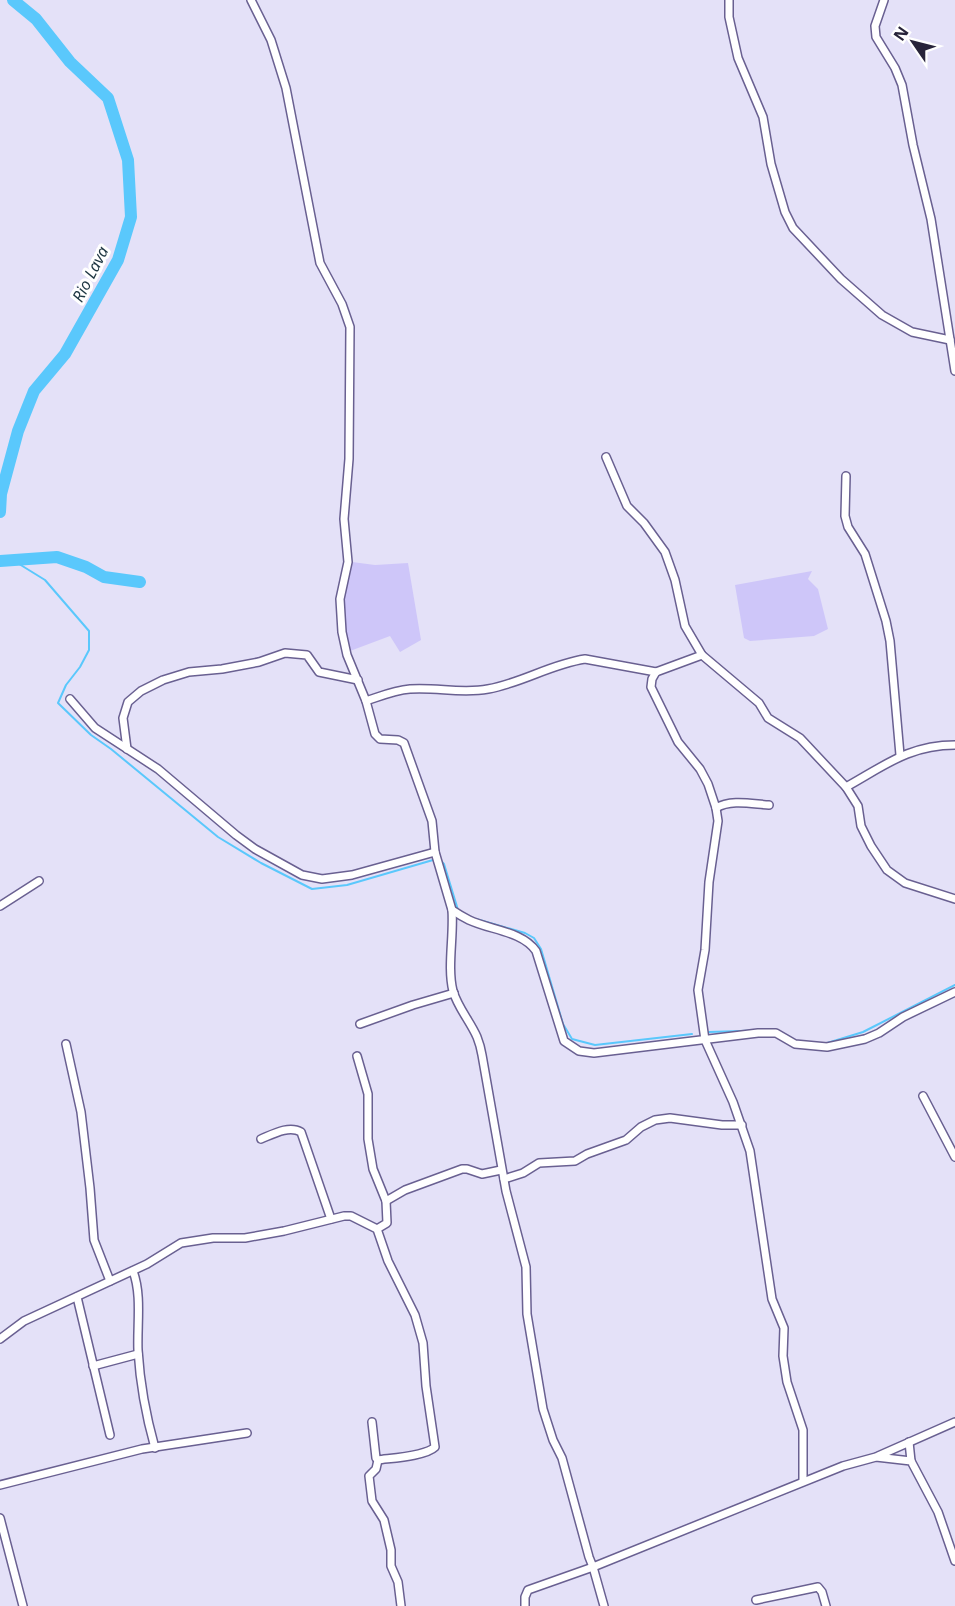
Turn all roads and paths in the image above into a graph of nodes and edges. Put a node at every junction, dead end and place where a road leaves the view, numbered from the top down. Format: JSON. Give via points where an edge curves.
{"nodes":[{"id":1,"x":251,"y":0,"type":"edge"},
{"id":2,"x":729,"y":0,"type":"edge"},
{"id":3,"x":884,"y":0,"type":"edge"},
{"id":4,"x":950,"y":340,"type":"junction"},
{"id":5,"x":955,"y":371,"type":"edge"},
{"id":6,"x":606,"y":457,"type":"dead end"},
{"id":7,"x":846,"y":476,"type":"dead end"},
{"id":8,"x":702,"y":655,"type":"junction"},
{"id":9,"x":656,"y":672,"type":"junction"},
{"id":10,"x":358,"y":680,"type":"junction"},
{"id":11,"x":70,"y":699,"type":"dead end"},
{"id":12,"x":366,"y":701,"type":"junction"},
{"id":13,"x":955,"y":745,"type":"edge"},
{"id":14,"x":127,"y":749,"type":"junction"},
{"id":15,"x":900,"y":755,"type":"junction"},
{"id":16,"x":846,"y":787,"type":"junction"},
{"id":17,"x":769,"y":805,"type":"dead end"},
{"id":18,"x":716,"y":808,"type":"junction"},
{"id":19,"x":435,"y":852,"type":"junction"},
{"id":20,"x":39,"y":881,"type":"dead end"},
{"id":21,"x":955,"y":899,"type":"edge"},
{"id":22,"x":0,"y":906,"type":"edge"},
{"id":23,"x":452,"y":910,"type":"junction"},
{"id":24,"x":955,"y":992,"type":"edge"},
{"id":25,"x":454,"y":993,"type":"junction"},
{"id":26,"x":360,"y":1024,"type":"dead end"},
{"id":27,"x":705,"y":1040,"type":"junction"},
{"id":28,"x":66,"y":1044,"type":"dead end"},
{"id":29,"x":357,"y":1056,"type":"dead end"},
{"id":30,"x":923,"y":1096,"type":"dead end"},
{"id":31,"x":742,"y":1125,"type":"junction"},
{"id":32,"x":261,"y":1138,"type":"dead end"},
{"id":33,"x":955,"y":1157,"type":"edge"},
{"id":34,"x":501,"y":1170,"type":"junction"},
{"id":35,"x":504,"y":1179,"type":"junction"},
{"id":36,"x":386,"y":1201,"type":"junction"},
{"id":37,"x":331,"y":1220,"type":"junction"},
{"id":38,"x":377,"y":1228,"type":"junction"},
{"id":39,"x":133,"y":1271,"type":"junction"},
{"id":40,"x":110,"y":1281,"type":"junction"},
{"id":41,"x":77,"y":1297,"type":"junction"},
{"id":42,"x":0,"y":1339,"type":"edge"},
{"id":43,"x":138,"y":1354,"type":"junction"},
{"id":44,"x":93,"y":1366,"type":"junction"},
{"id":45,"x":372,"y":1422,"type":"dead end"},
{"id":46,"x":955,"y":1422,"type":"edge"},
{"id":47,"x":248,"y":1434,"type":"dead end"},
{"id":48,"x":111,"y":1435,"type":"dead end"},
{"id":49,"x":909,"y":1442,"type":"junction"},
{"id":50,"x":155,"y":1448,"type":"junction"},
{"id":51,"x":876,"y":1457,"type":"junction"},
{"id":52,"x":378,"y":1460,"type":"junction"},
{"id":53,"x":911,"y":1461,"type":"junction"},
{"id":54,"x":802,"y":1481,"type":"junction"},
{"id":55,"x":0,"y":1485,"type":"edge"},
{"id":56,"x":0,"y":1518,"type":"edge"},
{"id":57,"x":955,"y":1561,"type":"edge"},
{"id":58,"x":594,"y":1567,"type":"junction"},
{"id":59,"x":756,"y":1600,"type":"dead end"},
{"id":60,"x":23,"y":1606,"type":"edge"},
{"id":61,"x":401,"y":1606,"type":"edge"},
{"id":62,"x":525,"y":1606,"type":"edge"},
{"id":63,"x":604,"y":1606,"type":"edge"},
{"id":64,"x":826,"y":1606,"type":"edge"}],
"edges":[{"from":1,"to":10,"type":"street","via":[[271,40],[286,88],[320,263],[350,327],[349,459],[344,519],[348,562],[341,607],[345,644]]},
{"from":2,"to":4,"type":"street","via":[[738,58],[763,117],[771,164],[785,212],[794,228],[841,279],[882,315],[912,332]]},
{"from":3,"to":4,"type":"street","via":[[875,26],[876,37],[902,85],[931,219]]},
{"from":4,"to":5,"type":"street"},
{"from":6,"to":8,"type":"street","via":[[627,506],[665,552],[685,626]]},
{"from":7,"to":15,"type":"street","via":[[845,516],[865,555],[890,641]]},
{"from":8,"to":9,"type":"street"},
{"from":8,"to":16,"type":"street","via":[[759,703],[768,718],[800,738]]},
{"from":9,"to":12,"type":"street","via":[[585,659],[484,690],[412,689]]},
{"from":9,"to":18,"type":"street","via":[[651,687],[678,742],[700,769]]},
{"from":10,"to":12,"type":"street"},
{"from":10,"to":14,"type":"street","via":[[319,672],[304,654],[285,653],[259,662],[177,674],[141,691],[129,702],[123,718]]},
{"from":11,"to":14,"type":"street","via":[[95,728]]},
{"from":12,"to":19,"type":"street","via":[[377,737],[404,743],[432,821]]},
{"from":13,"to":15,"type":"street","via":[[932,746]]},
{"from":14,"to":19,"type":"street","via":[[158,769],[236,835],[302,875],[322,879],[352,875]]},
{"from":15,"to":16,"type":"street"},
{"from":16,"to":21,"type":"street","via":[[858,806],[861,826],[887,870],[914,887]]},
{"from":17,"to":18,"type":"street","via":[[738,802]]},
{"from":18,"to":27,"type":"street","via":[[705,950],[698,990]]},
{"from":19,"to":23,"type":"street"},
{"from":20,"to":22,"type":"street"},
{"from":23,"to":25,"type":"street"},
{"from":23,"to":27,"type":"street","via":[[531,944],[549,989],[558,1029],[570,1047],[594,1053]]},
{"from":24,"to":27,"type":"street","via":[[879,1033],[827,1047],[795,1044],[776,1033]]},
{"from":25,"to":26,"type":"street"},
{"from":25,"to":34,"type":"street","via":[[482,1055]]},
{"from":27,"to":31,"type":"street"},
{"from":28,"to":40,"type":"street","via":[[81,1112],[94,1240]]},
{"from":29,"to":36,"type":"street","via":[[368,1094],[373,1169]]},
{"from":30,"to":33,"type":"street"},
{"from":31,"to":35,"type":"street","via":[[655,1120],[626,1140],[575,1161],[539,1163]]},
{"from":31,"to":54,"type":"street","via":[[750,1151],[772,1299],[784,1328],[787,1382],[803,1430]]},
{"from":32,"to":37,"type":"street","via":[[289,1129],[301,1132]]},
{"from":34,"to":35,"type":"street"},
{"from":34,"to":36,"type":"street","via":[[482,1174],[462,1169]]},
{"from":35,"to":58,"type":"street","via":[[526,1267],[527,1314],[543,1409],[562,1458]]},
{"from":36,"to":38,"type":"street","via":[[387,1223]]},
{"from":37,"to":38,"type":"street","via":[[351,1216]]},
{"from":37,"to":39,"type":"street","via":[[244,1238],[191,1241]]},
{"from":38,"to":52,"type":"street","via":[[423,1343],[435,1445],[431,1451]]},
{"from":39,"to":40,"type":"street"},
{"from":39,"to":43,"type":"street","via":[[138,1288]]},
{"from":40,"to":41,"type":"street"},
{"from":41,"to":42,"type":"street","via":[[24,1321]]},
{"from":41,"to":44,"type":"street"},
{"from":43,"to":44,"type":"street"},
{"from":43,"to":50,"type":"street"},
{"from":44,"to":48,"type":"street"},
{"from":45,"to":52,"type":"street","via":[[374,1456]]},
{"from":46,"to":49,"type":"street"},
{"from":47,"to":50,"type":"street"},
{"from":49,"to":51,"type":"street"},
{"from":49,"to":53,"type":"street"},
{"from":50,"to":55,"type":"street"},
{"from":51,"to":53,"type":"street"},
{"from":51,"to":54,"type":"street"},
{"from":52,"to":61,"type":"street","via":[[369,1476],[372,1501],[384,1520]]},
{"from":53,"to":57,"type":"street","via":[[938,1512]]},
{"from":54,"to":58,"type":"street"},
{"from":56,"to":60,"type":"street"},
{"from":58,"to":62,"type":"street","via":[[528,1590]]},
{"from":58,"to":63,"type":"street"},
{"from":59,"to":64,"type":"street","via":[[818,1587]]}]}
